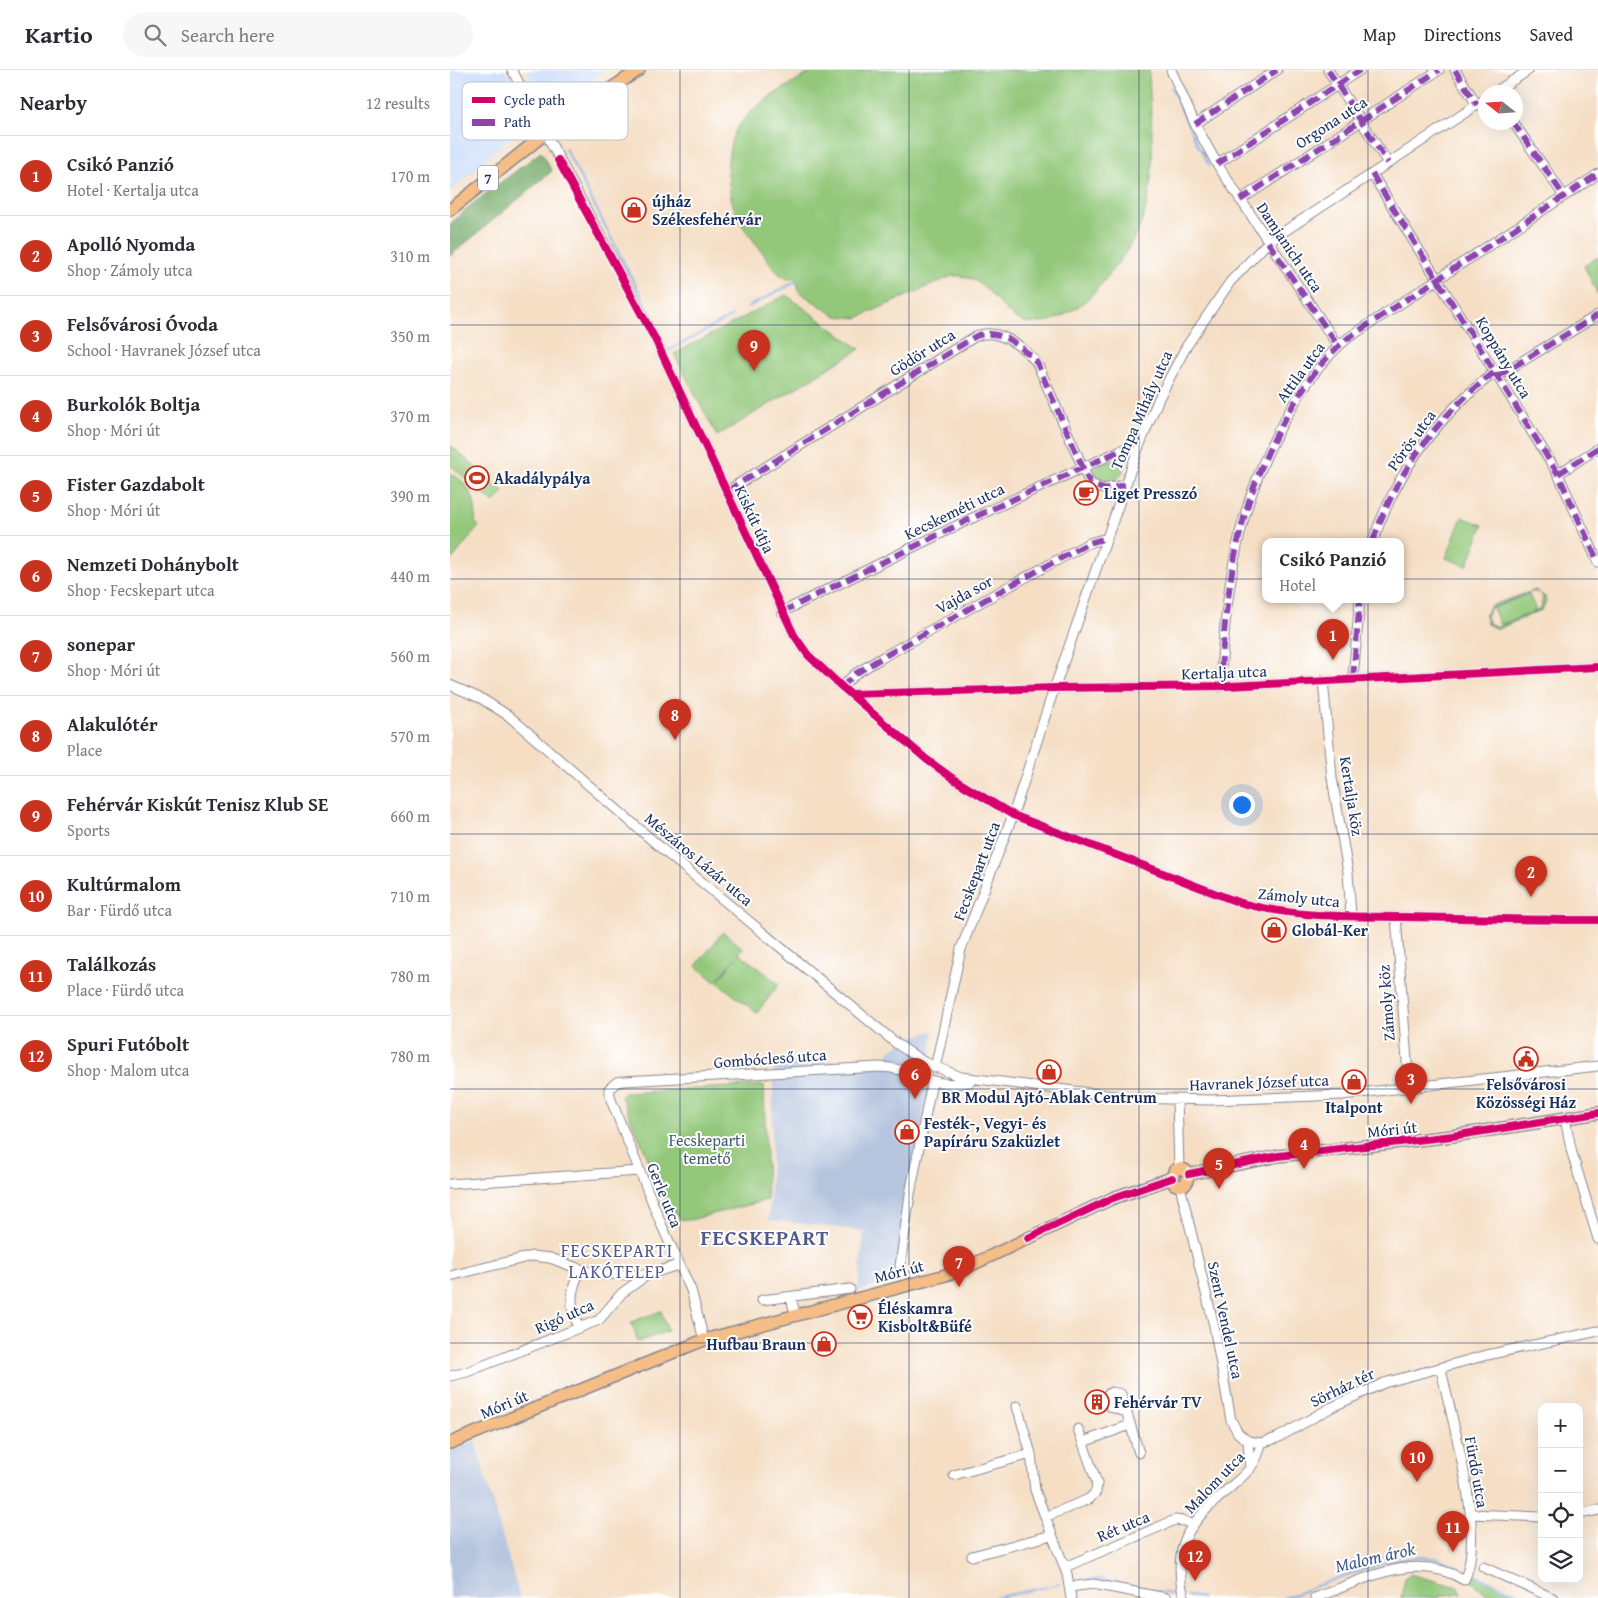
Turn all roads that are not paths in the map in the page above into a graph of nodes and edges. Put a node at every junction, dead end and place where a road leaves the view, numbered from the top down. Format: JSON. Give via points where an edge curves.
{"nodes":[{"id":1,"x":512,"y":70,"type":"edge"},
{"id":2,"x":638,"y":70,"type":"edge"},
{"id":3,"x":1171,"y":70,"type":"edge"},
{"id":4,"x":1277,"y":70,"type":"edge"},
{"id":5,"x":1328,"y":70,"type":"edge"},
{"id":6,"x":1360,"y":70,"type":"edge"},
{"id":7,"x":1438,"y":70,"type":"edge"},
{"id":8,"x":1455,"y":70,"type":"edge"},
{"id":9,"x":1529,"y":70,"type":"edge"},
{"id":10,"x":518,"y":82,"type":"edge"},
{"id":11,"x":621,"y":82,"type":"edge"},
{"id":12,"x":1338,"y":85,"type":"junction"},
{"id":13,"x":1506,"y":85,"type":"edge"},
{"id":14,"x":1477,"y":105,"type":"joint"},
{"id":15,"x":1362,"y":120,"type":"junction"},
{"id":16,"x":1195,"y":124,"type":"junction"},
{"id":17,"x":1519,"y":130,"type":"edge"},
{"id":18,"x":538,"y":140,"type":"edge"},
{"id":19,"x":548,"y":140,"type":"edge"},
{"id":20,"x":1388,"y":163,"type":"junction"},
{"id":21,"x":1217,"y":164,"type":"junction"},
{"id":22,"x":1372,"y":174,"type":"junction"},
{"id":23,"x":1598,"y":174,"type":"edge"},
{"id":24,"x":1564,"y":196,"type":"junction"},
{"id":25,"x":1240,"y":200,"type":"junction"},
{"id":26,"x":450,"y":210,"type":"edge"},
{"id":27,"x":1268,"y":242,"type":"junction"},
{"id":28,"x":1439,"y":279,"type":"junction"},
{"id":29,"x":1598,"y":315,"type":"edge"},
{"id":30,"x":1338,"y":346,"type":"junction"},
{"id":31,"x":1496,"y":374,"type":"junction"},
{"id":32,"x":1141,"y":441,"type":"junction"},
{"id":33,"x":1598,"y":448,"type":"edge"},
{"id":34,"x":1083,"y":467,"type":"junction"},
{"id":35,"x":1558,"y":474,"type":"junction"},
{"id":36,"x":1125,"y":485,"type":"junction"},
{"id":37,"x":727,"y":491,"type":"junction"},
{"id":38,"x":1107,"y":538,"type":"junction"},
{"id":39,"x":1374,"y":538,"type":"edge"},
{"id":40,"x":1598,"y":562,"type":"edge"},
{"id":41,"x":1360,"y":603,"type":"edge"},
{"id":42,"x":782,"y":612,"type":"junction"},
{"id":43,"x":1598,"y":667,"type":"edge"},
{"id":44,"x":1353,"y":678,"type":"junction"},
{"id":45,"x":1323,"y":680,"type":"junction"},
{"id":46,"x":450,"y":685,"type":"edge"},
{"id":47,"x":842,"y":687,"type":"junction"},
{"id":48,"x":1220,"y":687,"type":"junction"},
{"id":49,"x":1054,"y":688,"type":"junction"},
{"id":50,"x":851,"y":694,"type":"junction"},
{"id":51,"x":1013,"y":815,"type":"junction"},
{"id":52,"x":1351,"y":916,"type":"junction"},
{"id":53,"x":1396,"y":916,"type":"junction"},
{"id":54,"x":1598,"y":920,"type":"edge"},
{"id":55,"x":924,"y":1062,"type":"junction"},
{"id":56,"x":1598,"y":1066,"type":"edge"},
{"id":57,"x":939,"y":1069,"type":"junction"},
{"id":58,"x":918,"y":1076,"type":"junction"},
{"id":59,"x":975,"y":1080,"type":"junction"},
{"id":60,"x":936,"y":1083,"type":"junction"},
{"id":61,"x":1409,"y":1087,"type":"junction"},
{"id":62,"x":609,"y":1089,"type":"joint"},
{"id":63,"x":1176,"y":1100,"type":"junction"},
{"id":64,"x":1598,"y":1113,"type":"edge"},
{"id":65,"x":1565,"y":1119,"type":"junction"},
{"id":66,"x":639,"y":1171,"type":"junction"},
{"id":67,"x":1184,"y":1171,"type":"junction"},
{"id":68,"x":1176,"y":1182,"type":"junction"},
{"id":69,"x":450,"y":1184,"type":"edge"},
{"id":70,"x":1598,"y":1238,"type":"edge"},
{"id":71,"x":678,"y":1265,"type":"junction"},
{"id":72,"x":900,"y":1266,"type":"dead end"},
{"id":73,"x":581,"y":1269,"type":"junction"},
{"id":74,"x":647,"y":1275,"type":"junction"},
{"id":75,"x":450,"y":1276,"type":"edge"},
{"id":76,"x":850,"y":1290,"type":"dead end"},
{"id":77,"x":791,"y":1298,"type":"junction"},
{"id":78,"x":762,"y":1300,"type":"dead end"},
{"id":79,"x":796,"y":1316,"type":"junction"},
{"id":80,"x":580,"y":1328,"type":"junction"},
{"id":81,"x":1598,"y":1331,"type":"edge"},
{"id":82,"x":704,"y":1340,"type":"junction"},
{"id":83,"x":1440,"y":1368,"type":"junction"},
{"id":84,"x":450,"y":1376,"type":"edge"},
{"id":85,"x":1017,"y":1406,"type":"dead end"},
{"id":86,"x":1126,"y":1412,"type":"dead end"},
{"id":87,"x":1130,"y":1425,"type":"junction"},
{"id":88,"x":1078,"y":1429,"type":"dead end"},
{"id":89,"x":1248,"y":1441,"type":"junction"},
{"id":90,"x":1083,"y":1442,"type":"junction"},
{"id":91,"x":1261,"y":1443,"type":"junction"},
{"id":92,"x":450,"y":1444,"type":"edge"},
{"id":93,"x":1139,"y":1453,"type":"dead end"},
{"id":94,"x":1031,"y":1454,"type":"junction"},
{"id":95,"x":1250,"y":1469,"type":"junction"},
{"id":96,"x":954,"y":1475,"type":"dead end"},
{"id":97,"x":1598,"y":1510,"type":"edge"},
{"id":98,"x":1583,"y":1513,"type":"edge"},
{"id":99,"x":1470,"y":1514,"type":"junction"},
{"id":100,"x":1046,"y":1517,"type":"junction"},
{"id":101,"x":1538,"y":1518,"type":"edge"},
{"id":102,"x":1193,"y":1525,"type":"junction"},
{"id":103,"x":1052,"y":1535,"type":"junction"},
{"id":104,"x":972,"y":1556,"type":"dead end"},
{"id":105,"x":1065,"y":1567,"type":"junction"},
{"id":106,"x":1483,"y":1567,"type":"dead end"},
{"id":107,"x":1070,"y":1587,"type":"junction"},
{"id":108,"x":1071,"y":1598,"type":"edge"},
{"id":109,"x":1166,"y":1598,"type":"edge"},
{"id":110,"x":1184,"y":1598,"type":"edge"},
{"id":111,"x":1315,"y":1598,"type":"edge"},
{"id":112,"x":1553,"y":1598,"type":"edge"}],
"edges":[{"from":1,"to":10,"type":"street","name":"Kiskút útja"},
{"from":2,"to":11,"type":"main road","number":"7"},
{"from":3,"to":16,"type":"street","name":"Damjanich utca"},
{"from":4,"to":16,"type":"street"},
{"from":5,"to":12,"type":"street"},
{"from":6,"to":12,"type":"street"},
{"from":7,"to":15,"type":"street","name":"Orgona utca"},
{"from":8,"to":14,"type":"street"},
{"from":9,"to":13,"type":"street"},
{"from":12,"to":15,"type":"street"},
{"from":12,"to":21,"type":"street"},
{"from":14,"to":20,"type":"street","name":"Tompa Mihály utca"},
{"from":15,"to":20,"type":"street"},
{"from":15,"to":25,"type":"street","name":"Orgona utca"},
{"from":16,"to":21,"type":"street","name":"Damjanich utca"},
{"from":17,"to":24,"type":"street"},
{"from":18,"to":26,"type":"main road","number":"7"},
{"from":19,"to":37,"type":"street","name":"Kiskút útja","via":[[655,339]]},
{"from":20,"to":22,"type":"street","name":"Tompa Mihály utca"},
{"from":21,"to":25,"type":"street","name":"Damjanich utca"},
{"from":22,"to":27,"type":"street","name":"Tompa Mihály utca"},
{"from":22,"to":28,"type":"street","name":"Koppány utca"},
{"from":23,"to":24,"type":"street","name":"Attila utca"},
{"from":24,"to":28,"type":"street","name":"Attila utca"},
{"from":25,"to":27,"type":"street","name":"Damjanich utca"},
{"from":27,"to":30,"type":"street","name":"Damjanich utca"},
{"from":27,"to":32,"type":"street","name":"Tompa Mihály utca","via":[[1230,282],[1196,331],[1168,379]]},
{"from":28,"to":30,"type":"street","name":"Attila utca"},
{"from":28,"to":31,"type":"street","name":"Koppány utca"},
{"from":29,"to":31,"type":"street","name":"Pörös utca"},
{"from":30,"to":48,"type":"street","name":"Attila utca","via":[[1292,406],[1271,444],[1251,493],[1229,580]]},
{"from":31,"to":35,"type":"street","name":"Koppány utca"},
{"from":31,"to":39,"type":"street","name":"Pörös utca","via":[[1457,404],[1417,452],[1388,504]]},
{"from":32,"to":34,"type":"street","name":"Kecskeméti utca"},
{"from":32,"to":36,"type":"street","name":"Tompa Mihály utca"},
{"from":33,"to":35,"type":"street"},
{"from":34,"to":36,"type":"street","via":[[1090,484],[1098,488]]},
{"from":34,"to":37,"type":"street","name":"Gödör utca","via":[[1038,363],[1024,349],[998,335],[985,333]]},
{"from":34,"to":42,"type":"street","name":"Kecskeméti utca"},
{"from":35,"to":40,"type":"street","name":"Koppány utca"},
{"from":36,"to":38,"type":"street","name":"Tompa Mihály utca"},
{"from":37,"to":42,"type":"street","name":"Kiskút útja"},
{"from":38,"to":47,"type":"street","name":"Vajda sor","via":[[1089,543],[883,657],[855,674]]},
{"from":38,"to":49,"type":"street","name":"Tompa Mihály utca"},
{"from":41,"to":44,"type":"street"},
{"from":42,"to":47,"type":"street","name":"Kiskút útja","via":[[800,645]]},
{"from":43,"to":44,"type":"street","name":"Kertalja utca"},
{"from":44,"to":45,"type":"street","name":"Kertalja utca"},
{"from":45,"to":48,"type":"street","name":"Kertalja utca"},
{"from":45,"to":52,"type":"street","name":"Kertalja köz","via":[[1332,778],[1348,872]]},
{"from":46,"to":55,"type":"street","name":"Mészáros Lázár utca","via":[[509,716],[676,860]]},
{"from":47,"to":50,"type":"street","name":"Kiskút útja"},
{"from":48,"to":49,"type":"street","name":"Kertalja utca"},
{"from":49,"to":50,"type":"street","name":"Kertalja utca"},
{"from":49,"to":51,"type":"street","name":"Fecskepart utca"},
{"from":50,"to":51,"type":"street","name":"Kiskút útja","via":[[944,773]]},
{"from":51,"to":52,"type":"street","name":"Zámoly utca","via":[[1248,905],[1279,912]]},
{"from":51,"to":57,"type":"street","name":"Fecskepart utca","via":[[956,963]]},
{"from":52,"to":53,"type":"street","name":"Zámoly utca"},
{"from":53,"to":54,"type":"street","name":"Zámoly utca"},
{"from":53,"to":61,"type":"street","name":"Zámoly köz"},
{"from":55,"to":57,"type":"street","name":"Havranek József utca"},
{"from":55,"to":58,"type":"street"},
{"from":56,"to":61,"type":"street","name":"Havranek József utca"},
{"from":57,"to":59,"type":"street","name":"Havranek József utca"},
{"from":57,"to":60,"type":"street","name":"Fecskepart utca"},
{"from":58,"to":60,"type":"street","name":"Gombócleső utca"},
{"from":58,"to":62,"type":"street","name":"Gombócleső utca","via":[[897,1068],[857,1067],[624,1081]]},
{"from":59,"to":60,"type":"street"},
{"from":59,"to":63,"type":"street","name":"Havranek József utca","via":[[1130,1098]]},
{"from":60,"to":72,"type":"street","via":[[910,1194]]},
{"from":61,"to":63,"type":"street","name":"Havranek József utca","via":[[1342,1095]]},
{"from":62,"to":66,"type":"street","name":"Gerle utca"},
{"from":63,"to":67,"type":"street"},
{"from":64,"to":65,"type":"main road","name":"Móri út"},
{"from":65,"to":67,"type":"main road","name":"Móri út"},
{"from":65,"to":70,"type":"street"},
{"from":66,"to":69,"type":"street"},
{"from":66,"to":71,"type":"street","name":"Gerle utca"},
{"from":67,"to":68,"type":"main road","via":[[1186,1184]]},
{"from":68,"to":79,"type":"main road","name":"Móri út","via":[[1105,1201],[957,1272]]},
{"from":68,"to":89,"type":"street","name":"Szent Vendel utca","via":[[1214,1326],[1228,1411],[1238,1433]]},
{"from":71,"to":74,"type":"street","name":"Rigó utca"},
{"from":71,"to":82,"type":"street","name":"Gerle utca","via":[[690,1290]]},
{"from":73,"to":74,"type":"street","via":[[606,1274]]},
{"from":73,"to":75,"type":"street","via":[[557,1260],[532,1256]]},
{"from":73,"to":80,"type":"street","via":[[572,1295],[573,1314]]},
{"from":74,"to":80,"type":"street","name":"Rigó utca","via":[[622,1293],[604,1316]]},
{"from":76,"to":77,"type":"street"},
{"from":77,"to":78,"type":"street"},
{"from":77,"to":79,"type":"street"},
{"from":79,"to":82,"type":"main road","name":"Móri út"},
{"from":80,"to":84,"type":"street","name":"Rigó utca"},
{"from":81,"to":83,"type":"street"},
{"from":82,"to":92,"type":"main road","name":"Móri út"},
{"from":83,"to":91,"type":"street","name":"Sörház tér","via":[[1384,1383],[1277,1438]]},
{"from":83,"to":99,"type":"street","name":"Fürdő utca","via":[[1466,1481]]},
{"from":85,"to":94,"type":"street"},
{"from":86,"to":87,"type":"street"},
{"from":87,"to":90,"type":"street"},
{"from":87,"to":93,"type":"street"},
{"from":88,"to":90,"type":"street"},
{"from":89,"to":91,"type":"street"},
{"from":89,"to":95,"type":"street"},
{"from":90,"to":100,"type":"street","via":[[1097,1483],[1096,1492],[1089,1499]]},
{"from":91,"to":95,"type":"street","name":"Malom utca","via":[[1257,1459]]},
{"from":94,"to":96,"type":"street"},
{"from":94,"to":100,"type":"street","via":[[1035,1490]]},
{"from":95,"to":102,"type":"street","name":"Malom utca","via":[[1207,1507]]},
{"from":97,"to":98,"type":"street"},
{"from":99,"to":101,"type":"street"},
{"from":99,"to":111,"type":"street","name":"Fürdő utca","via":[[1470,1566],[1465,1578],[1431,1568],[1398,1568]]},
{"from":100,"to":103,"type":"street"},
{"from":102,"to":105,"type":"street","name":"Rét utca","via":[[1176,1520]]},
{"from":102,"to":110,"type":"street","name":"Malom utca","via":[[1180,1552]]},
{"from":103,"to":104,"type":"street"},
{"from":103,"to":105,"type":"street"},
{"from":105,"to":107,"type":"street"},
{"from":106,"to":112,"type":"street"},
{"from":107,"to":108,"type":"street"},
{"from":107,"to":109,"type":"street","via":[[1099,1585]]}]}
